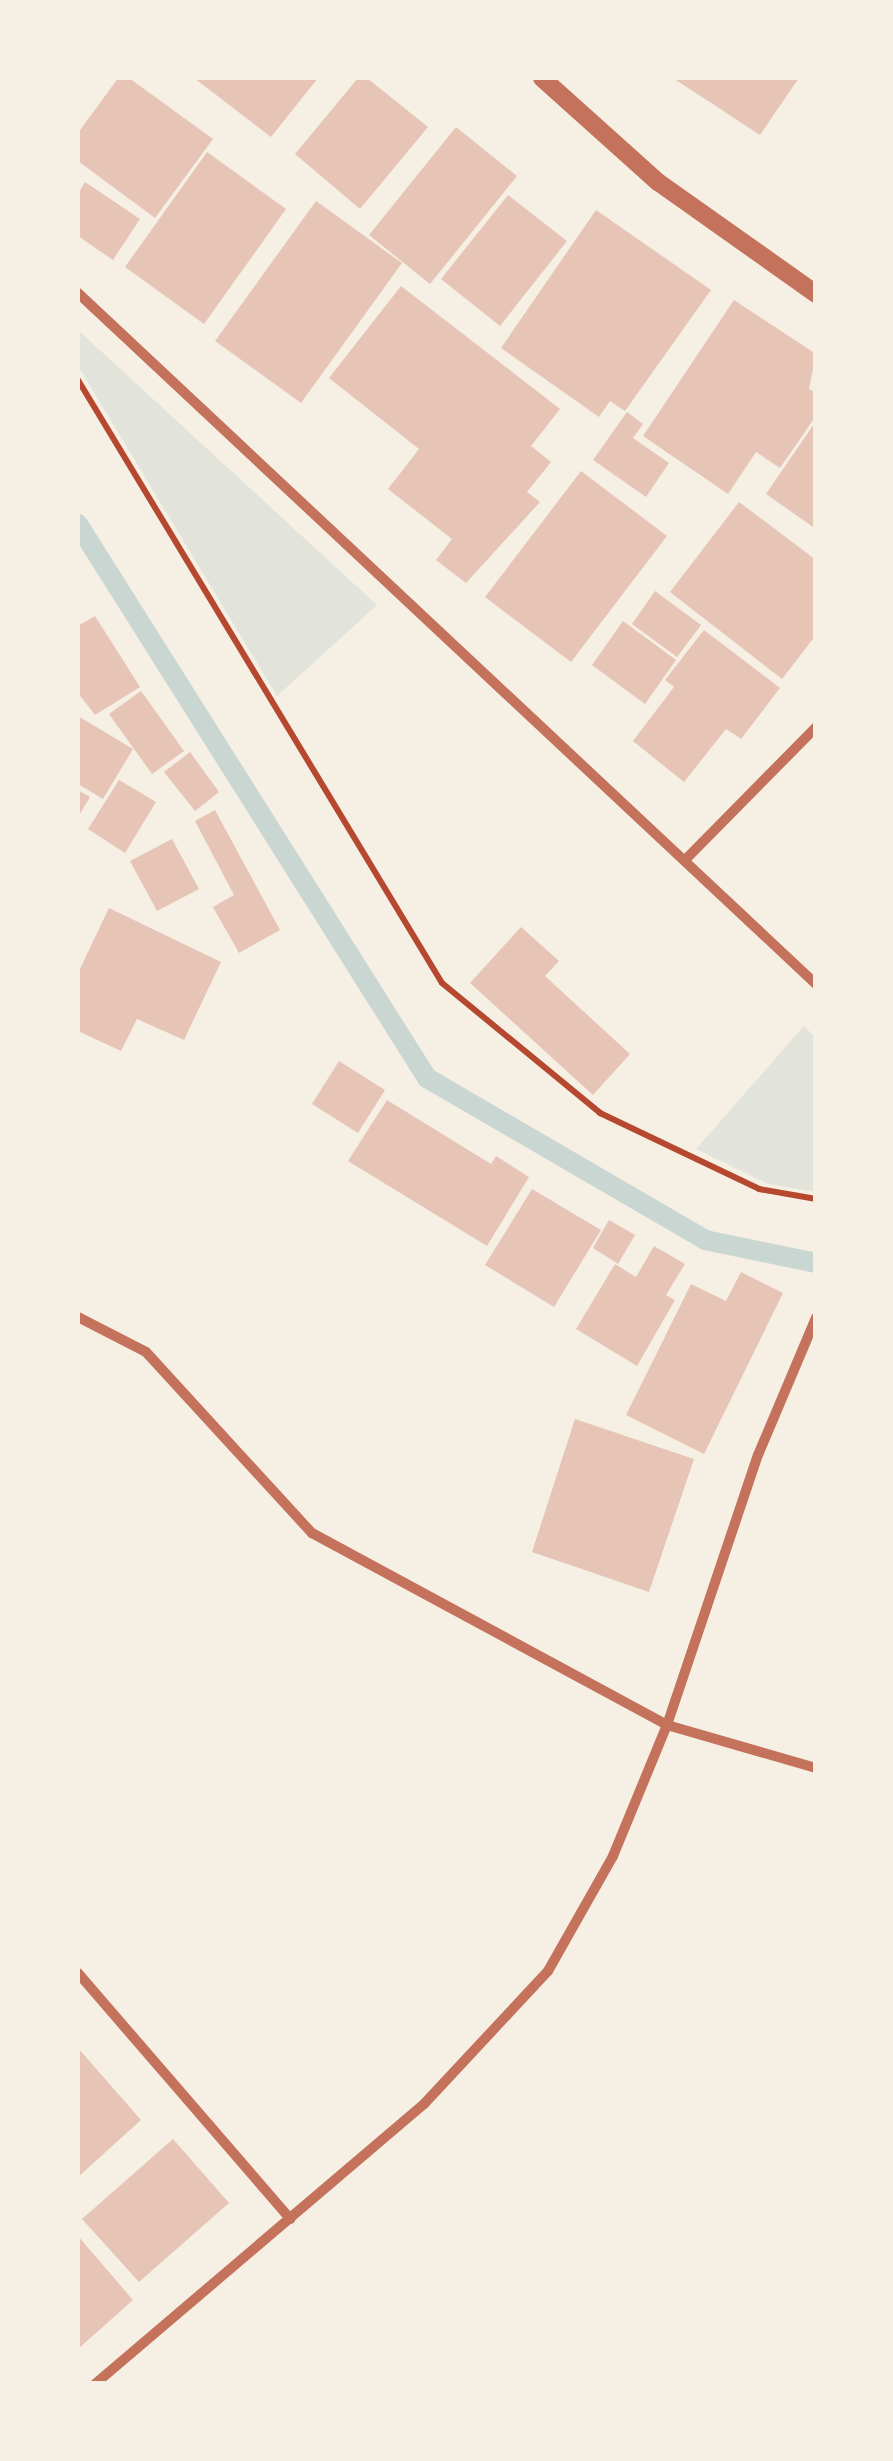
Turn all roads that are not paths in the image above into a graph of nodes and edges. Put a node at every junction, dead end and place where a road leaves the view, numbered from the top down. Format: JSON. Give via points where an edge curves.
{"nodes":[{"id":1,"x":542,"y":78,"type":"edge"},
{"id":2,"x":78,"y":294,"type":"edge"},
{"id":3,"x":816,"y":294,"type":"edge"},
{"id":4,"x":816,"y":727,"type":"edge"},
{"id":5,"x":687,"y":858,"type":"junction"},
{"id":6,"x":816,"y":984,"type":"edge"},
{"id":7,"x":78,"y":1317,"type":"edge"},
{"id":8,"x":816,"y":1318,"type":"edge"},
{"id":9,"x":667,"y":1726,"type":"junction"},
{"id":10,"x":816,"y":1768,"type":"edge"},
{"id":11,"x":78,"y":1973,"type":"edge"},
{"id":12,"x":290,"y":2219,"type":"junction"},
{"id":13,"x":95,"y":2384,"type":"edge"}],
"edges":[{"from":1,"to":3,"type":"street","via":[[658,182]]},
{"from":2,"to":5,"type":"street"},
{"from":4,"to":5,"type":"street"},
{"from":5,"to":6,"type":"street"},
{"from":7,"to":9,"type":"street","via":[[146,1352],[312,1533]]},
{"from":8,"to":9,"type":"street","via":[[758,1455]]},
{"from":9,"to":10,"type":"street"},
{"from":9,"to":12,"type":"street","via":[[612,1856],[548,1971],[424,2104]]},
{"from":11,"to":12,"type":"street"},
{"from":12,"to":13,"type":"street"}]}
